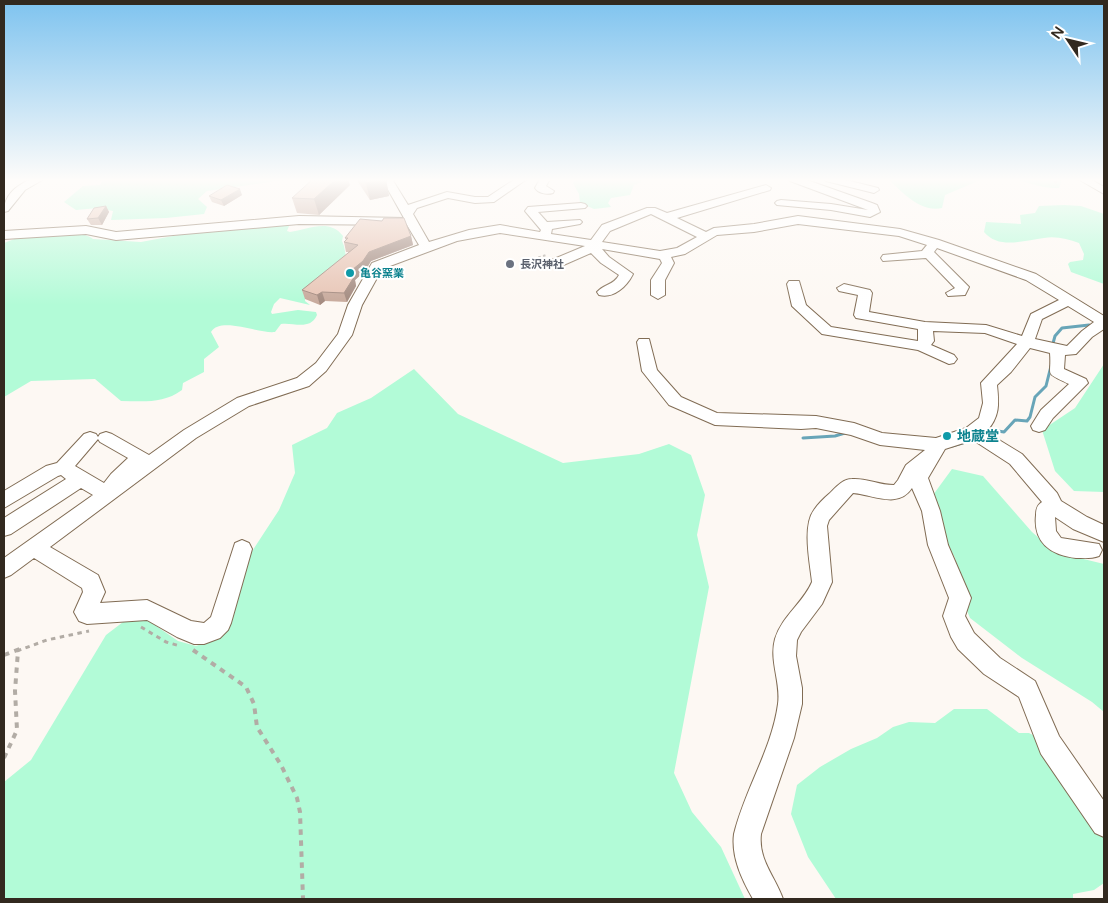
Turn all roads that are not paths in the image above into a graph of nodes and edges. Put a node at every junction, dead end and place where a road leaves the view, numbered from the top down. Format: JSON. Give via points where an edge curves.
{"nodes":[{"id":1,"x":286,"y":221,"type":"edge"},
{"id":2,"x":411,"y":221,"type":"edge"},
{"id":3,"x":538,"y":221,"type":"edge"},
{"id":4,"x":623,"y":221,"type":"edge"},
{"id":5,"x":675,"y":221,"type":"edge"},
{"id":6,"x":792,"y":221,"type":"edge"},
{"id":7,"x":807,"y":221,"type":"edge"},
{"id":8,"x":576,"y":222,"type":"dead end"},
{"id":9,"x":545,"y":231,"type":"junction"},
{"id":10,"x":4,"y":235,"type":"edge"},
{"id":11,"x":705,"y":236,"type":"junction"},
{"id":12,"x":596,"y":246,"type":"junction"},
{"id":13,"x":428,"y":248,"type":"junction"},
{"id":14,"x":932,"y":249,"type":"junction"},
{"id":15,"x":664,"y":254,"type":"junction"},
{"id":16,"x":887,"y":258,"type":"dead end"},
{"id":17,"x":554,"y":264,"type":"dead end"},
{"id":18,"x":794,"y":284,"type":"dead end"},
{"id":19,"x":844,"y":288,"type":"dead end"},
{"id":20,"x":604,"y":292,"type":"dead end"},
{"id":21,"x":954,"y":293,"type":"dead end"},
{"id":22,"x":658,"y":295,"type":"dead end"},
{"id":23,"x":1068,"y":300,"type":"junction"},
{"id":24,"x":861,"y":315,"type":"junction"},
{"id":25,"x":1102,"y":320,"type":"edge"},
{"id":26,"x":926,"y":326,"type":"junction"},
{"id":27,"x":860,"y":336,"type":"junction"},
{"id":28,"x":644,"y":342,"type":"dead end"},
{"id":29,"x":1027,"y":342,"type":"junction"},
{"id":30,"x":922,"y":346,"type":"junction"},
{"id":31,"x":1057,"y":350,"type":"junction"},
{"id":32,"x":949,"y":359,"type":"dead end"},
{"id":33,"x":1038,"y":426,"type":"dead end"},
{"id":34,"x":975,"y":433,"type":"junction"},
{"id":35,"x":933,"y":450,"type":"junction"},
{"id":36,"x":63,"y":468,"type":"junction"},
{"id":37,"x":82,"y":478,"type":"junction"},
{"id":38,"x":108,"y":494,"type":"junction"},
{"id":39,"x":4,"y":500,"type":"edge"},
{"id":40,"x":1053,"y":506,"type":"junction"},
{"id":41,"x":4,"y":528,"type":"edge"},
{"id":42,"x":1104,"y":534,"type":"edge"},
{"id":43,"x":33,"y":547,"type":"junction"},
{"id":44,"x":242,"y":549,"type":"dead end"},
{"id":45,"x":1092,"y":550,"type":"dead end"},
{"id":46,"x":4,"y":569,"type":"edge"},
{"id":47,"x":1104,"y":824,"type":"edge"},
{"id":48,"x":769,"y":899,"type":"edge"}],
"edges":[{"from":1,"to":10,"type":"street","via":[[116,236],[86,230]]},
{"from":2,"to":13,"type":"street","via":[[419,240]]},
{"from":3,"to":9,"type":"street"},
{"from":4,"to":12,"type":"street","via":[[606,228]]},
{"from":5,"to":11,"type":"street"},
{"from":6,"to":11,"type":"street"},
{"from":7,"to":14,"type":"street","via":[[900,233]]},
{"from":8,"to":9,"type":"street"},
{"from":9,"to":12,"type":"street"},
{"from":9,"to":13,"type":"street","via":[[488,230]]},
{"from":11,"to":15,"type":"street","via":[[681,250]]},
{"from":12,"to":15,"type":"street"},
{"from":12,"to":17,"type":"street"},
{"from":12,"to":20,"type":"street","via":[[605,260],[626,274],[621,284]]},
{"from":13,"to":38,"type":"street","via":[[377,266],[355,305],[345,335],[321,367],[302,382],[243,402],[190,434]]},
{"from":14,"to":16,"type":"street"},
{"from":14,"to":21,"type":"street","via":[[962,287],[960,292]]},
{"from":14,"to":23,"type":"street","via":[[974,257],[1031,277]]},
{"from":15,"to":22,"type":"street","via":[[667,266],[658,280]]},
{"from":18,"to":27,"type":"street","via":[[799,306],[826,331]]},
{"from":19,"to":24,"type":"street","via":[[865,294]]},
{"from":23,"to":25,"type":"street"},
{"from":23,"to":29,"type":"street","via":[[1036,317]]},
{"from":24,"to":26,"type":"street"},
{"from":24,"to":27,"type":"street"},
{"from":25,"to":31,"type":"street","via":[[1071,351]]},
{"from":26,"to":29,"type":"street","via":[[986,329]]},
{"from":26,"to":30,"type":"street","via":[[927,341]]},
{"from":27,"to":30,"type":"street"},
{"from":28,"to":35,"type":"street","via":[[650,371],[675,401],[715,418],[816,422]]},
{"from":29,"to":31,"type":"street"},
{"from":29,"to":34,"type":"street","via":[[1012,362],[989,383],[990,414]]},
{"from":30,"to":32,"type":"street"},
{"from":31,"to":33,"type":"street","via":[[1056,371],[1080,383]]},
{"from":34,"to":35,"type":"street"},
{"from":34,"to":40,"type":"street","via":[[1016,459],[1050,498]]},
{"from":35,"to":47,"type":"street","via":[[919,482],[931,511],[938,545],[960,598],[954,616],[959,630],[966,642],[992,666],[1027,689],[1050,745]]},
{"from":35,"to":48,"type":"street","via":[[912,470],[898,492],[850,486],[820,516],[817,526],[822,582],[820,590],[794,622],[786,638],[790,705],[748,831],[747,846],[752,867]]},
{"from":36,"to":37,"type":"street"},
{"from":36,"to":38,"type":"street","via":[[98,438],[141,457],[117,479]]},
{"from":36,"to":39,"type":"street","via":[[52,470]]},
{"from":37,"to":38,"type":"street"},
{"from":37,"to":41,"type":"street"},
{"from":38,"to":43,"type":"street"},
{"from":40,"to":42,"type":"street"},
{"from":40,"to":45,"type":"street","via":[[1046,508],[1045,535],[1054,544],[1067,549]]},
{"from":43,"to":44,"type":"street","via":[[91,582],[94,592],[87,614],[147,610],[196,634],[205,635],[220,623]]},
{"from":43,"to":46,"type":"street"}]}
